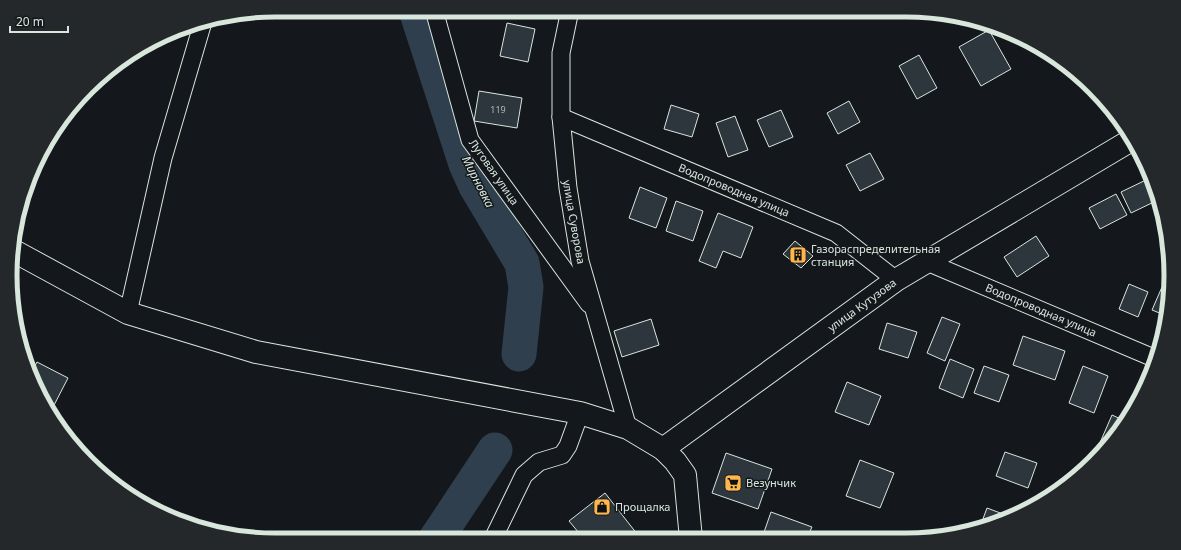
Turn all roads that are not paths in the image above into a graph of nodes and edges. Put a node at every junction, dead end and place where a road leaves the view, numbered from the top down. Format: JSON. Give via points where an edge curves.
{"nodes":[{"id":1,"x":436,"y":17,"type":"edge"},
{"id":2,"x":569,"y":17,"type":"edge"},
{"id":3,"x":201,"y":28,"type":"edge"},
{"id":4,"x":561,"y":117,"type":"junction"},
{"id":5,"x":1127,"y":143,"type":"edge"},
{"id":6,"x":18,"y":253,"type":"edge"},
{"id":7,"x":927,"y":262,"type":"junction"},
{"id":8,"x":896,"y":280,"type":"junction"},
{"id":9,"x":128,"y":313,"type":"junction"},
{"id":10,"x":596,"y":314,"type":"junction"},
{"id":11,"x":1150,"y":357,"type":"edge"},
{"id":12,"x":580,"y":414,"type":"junction"},
{"id":13,"x":628,"y":428,"type":"junction"},
{"id":14,"x":663,"y":448,"type":"junction"},
{"id":15,"x":496,"y":533,"type":"edge"},
{"id":16,"x":691,"y":533,"type":"edge"}],
"edges":[{"from":1,"to":10,"type":"street","name":"Луговая улица","via":[[470,140]]},
{"from":2,"to":4,"type":"street","name":"улица Суворова","via":[[561,53]]},
{"from":3,"to":9,"type":"street","via":[[163,158]]},
{"from":4,"to":8,"type":"street","name":"Водопроводная улица","via":[[836,233]]},
{"from":4,"to":10,"type":"street","name":"улица Суворова","via":[[568,188],[580,261]]},
{"from":5,"to":7,"type":"main road","name":"улица Кутузова"},
{"from":6,"to":9,"type":"main road"},
{"from":7,"to":8,"type":"main road","name":"улица Кутузова"},
{"from":7,"to":11,"type":"street","name":"Водопроводная улица"},
{"from":8,"to":14,"type":"main road","name":"улица Кутузова"},
{"from":9,"to":12,"type":"main road","via":[[256,352]]},
{"from":10,"to":13,"type":"street","name":"улица Суворова"},
{"from":12,"to":13,"type":"main road"},
{"from":12,"to":15,"type":"street","via":[[562,455],[539,462],[524,475]]},
{"from":13,"to":14,"type":"main road"},
{"from":14,"to":16,"type":"main road","via":[[685,475]]}]}
